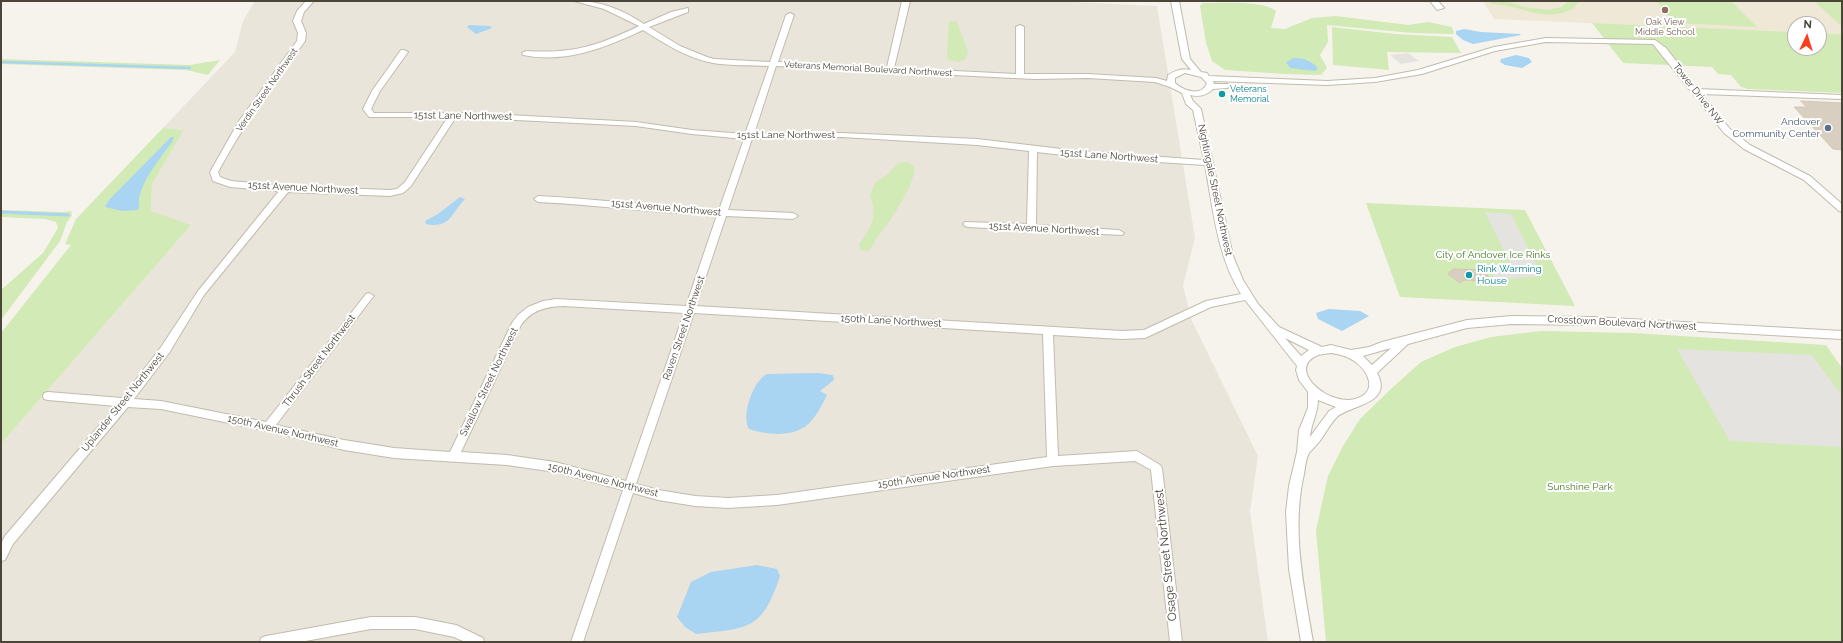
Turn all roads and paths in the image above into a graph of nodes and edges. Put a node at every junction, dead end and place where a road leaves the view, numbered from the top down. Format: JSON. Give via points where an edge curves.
{"nodes":[{"id":1,"x":310,"y":1,"type":"edge"},
{"id":2,"x":578,"y":1,"type":"edge"},
{"id":3,"x":906,"y":1,"type":"edge"},
{"id":4,"x":1175,"y":1,"type":"edge"},
{"id":5,"x":1434,"y":1,"type":"edge"},
{"id":6,"x":1440,"y":8,"type":"dead end"},
{"id":7,"x":685,"y":10,"type":"dead end"},
{"id":8,"x":790,"y":14,"type":"dead end"},
{"id":9,"x":644,"y":26,"type":"junction"},
{"id":10,"x":1020,"y":27,"type":"dead end"},
{"id":11,"x":404,"y":52,"type":"dead end"},
{"id":12,"x":526,"y":53,"type":"dead end"},
{"id":13,"x":1186,"y":59,"type":"junction"},
{"id":14,"x":774,"y":65,"type":"junction"},
{"id":15,"x":890,"y":70,"type":"junction"},
{"id":16,"x":1180,"y":72,"type":"junction"},
{"id":17,"x":1197,"y":72,"type":"junction"},
{"id":18,"x":1020,"y":76,"type":"junction"},
{"id":19,"x":1207,"y":78,"type":"junction"},
{"id":20,"x":1172,"y":81,"type":"junction"},
{"id":21,"x":1322,"y":84,"type":"junction"},
{"id":22,"x":1210,"y":87,"type":"junction"},
{"id":23,"x":1696,"y":91,"type":"junction"},
{"id":24,"x":1185,"y":92,"type":"junction"},
{"id":25,"x":1203,"y":92,"type":"junction"},
{"id":26,"x":1842,"y":97,"type":"edge"},
{"id":27,"x":1198,"y":109,"type":"junction"},
{"id":28,"x":454,"y":115,"type":"junction"},
{"id":29,"x":749,"y":137,"type":"junction"},
{"id":30,"x":1033,"y":149,"type":"junction"},
{"id":31,"x":1208,"y":163,"type":"junction"},
{"id":32,"x":216,"y":179,"type":"joint"},
{"id":33,"x":286,"y":189,"type":"junction"},
{"id":34,"x":538,"y":199,"type":"dead end"},
{"id":35,"x":1842,"y":209,"type":"edge"},
{"id":36,"x":724,"y":213,"type":"junction"},
{"id":37,"x":794,"y":216,"type":"dead end"},
{"id":38,"x":968,"y":224,"type":"dead end"},
{"id":39,"x":1032,"y":228,"type":"junction"},
{"id":40,"x":1119,"y":233,"type":"dead end"},
{"id":41,"x":369,"y":296,"type":"dead end"},
{"id":42,"x":1248,"y":296,"type":"junction"},
{"id":43,"x":528,"y":310,"type":"joint"},
{"id":44,"x":690,"y":310,"type":"junction"},
{"id":45,"x":1275,"y":330,"type":"junction"},
{"id":46,"x":1048,"y":331,"type":"junction"},
{"id":47,"x":1842,"y":335,"type":"edge"},
{"id":48,"x":1405,"y":341,"type":"junction"},
{"id":49,"x":1320,"y":350,"type":"junction"},
{"id":50,"x":1351,"y":354,"type":"junction"},
{"id":51,"x":1301,"y":364,"type":"junction"},
{"id":52,"x":1372,"y":372,"type":"junction"},
{"id":53,"x":1313,"y":392,"type":"junction"},
{"id":54,"x":48,"y":396,"type":"dead end"},
{"id":55,"x":124,"y":402,"type":"junction"},
{"id":56,"x":1350,"y":405,"type":"junction"},
{"id":57,"x":268,"y":427,"type":"junction"},
{"id":58,"x":1303,"y":452,"type":"junction"},
{"id":59,"x":453,"y":456,"type":"junction"},
{"id":60,"x":1052,"y":461,"type":"junction"},
{"id":61,"x":1156,"y":468,"type":"joint"},
{"id":62,"x":630,"y":488,"type":"junction"},
{"id":63,"x":1,"y":556,"type":"edge"},
{"id":64,"x":266,"y":642,"type":"edge"},
{"id":65,"x":478,"y":642,"type":"edge"},
{"id":66,"x":577,"y":642,"type":"edge"},
{"id":67,"x":1176,"y":642,"type":"edge"},
{"id":68,"x":1307,"y":642,"type":"edge"}],
"edges":[{"from":1,"to":32,"type":"street","name":"Verdin Street Northwest","via":[[301,11],[297,21],[302,33],[301,41],[260,96],[234,137],[214,172]]},
{"from":2,"to":9,"type":"street","name":"Veterans Memorial Boulevard Northwest","via":[[611,7]]},
{"from":3,"to":15,"type":"street"},
{"from":4,"to":13,"type":"street"},
{"from":5,"to":6,"type":"street"},
{"from":7,"to":9,"type":"street"},
{"from":8,"to":14,"type":"street","name":"Raven Street Northwest"},
{"from":9,"to":12,"type":"street","via":[[610,42],[584,50],[556,54]]},
{"from":9,"to":14,"type":"street","name":"Veterans Memorial Boulevard Northwest","via":[[677,48],[696,56],[714,61]]},
{"from":10,"to":18,"type":"street"},
{"from":11,"to":28,"type":"street","name":"151st Lane Northwest","via":[[367,109],[372,115]]},
{"from":13,"to":16,"type":"street"},
{"from":13,"to":17,"type":"street"},
{"from":14,"to":15,"type":"street","name":"Veterans Memorial Boulevard Northwest"},
{"from":14,"to":29,"type":"street","name":"Raven Street Northwest"},
{"from":15,"to":18,"type":"street","name":"Veterans Memorial Boulevard Northwest"},
{"from":16,"to":17,"type":"street"},
{"from":16,"to":20,"type":"street"},
{"from":17,"to":19,"type":"street"},
{"from":18,"to":20,"type":"street","name":"Veterans Memorial Boulevard Northwest"},
{"from":19,"to":21,"type":"street"},
{"from":19,"to":22,"type":"street","via":[[1211,83]]},
{"from":20,"to":24,"type":"street","name":"Nightingale Street Northwest"},
{"from":21,"to":22,"type":"street","via":[[1290,87]]},
{"from":21,"to":23,"type":"street","name":"Tower Drive NW","via":[[1375,80],[1419,72],[1494,49],[1546,40],[1655,42]]},
{"from":22,"to":25,"type":"street"},
{"from":23,"to":26,"type":"street"},
{"from":23,"to":35,"type":"street","name":"Tower Drive NW","via":[[1727,132],[1747,147],[1806,178]]},
{"from":24,"to":25,"type":"street","name":"Nightingale Street Northwest"},
{"from":24,"to":27,"type":"street","name":"Nightingale Street Northwest","via":[[1189,102]]},
{"from":25,"to":27,"type":"street","name":"Nightingale Street Northwest","via":[[1200,97],[1202,104]]},
{"from":27,"to":31,"type":"street","name":"Nightingale Street Northwest"},
{"from":28,"to":29,"type":"street","name":"151st Lane Northwest","via":[[636,124]]},
{"from":28,"to":33,"type":"street","name":"151st Avenue Northwest","via":[[408,184],[400,190],[390,193]]},
{"from":29,"to":30,"type":"street","name":"151st Lane Northwest","via":[[842,135],[977,142]]},
{"from":29,"to":36,"type":"street","name":"Raven Street Northwest"},
{"from":30,"to":31,"type":"street","name":"151st Lane Northwest"},
{"from":30,"to":39,"type":"street"},
{"from":31,"to":42,"type":"street","name":"Nightingale Street Northwest","via":[[1228,256],[1238,281]]},
{"from":32,"to":33,"type":"street","name":"151st Avenue Northwest","via":[[230,184]]},
{"from":33,"to":55,"type":"street","name":"Uplander Street Northwest","via":[[201,293],[165,350]]},
{"from":34,"to":36,"type":"street","name":"151st Avenue Northwest"},
{"from":36,"to":37,"type":"street","name":"151st Avenue Northwest"},
{"from":36,"to":44,"type":"street","name":"Raven Street Northwest"},
{"from":38,"to":39,"type":"street","name":"151st Avenue Northwest"},
{"from":39,"to":40,"type":"street","name":"151st Avenue Northwest"},
{"from":41,"to":57,"type":"street","name":"Thrush Street Northwest"},
{"from":42,"to":45,"type":"street","name":"Nightingale Street Northwest"},
{"from":42,"to":46,"type":"street","name":"150th Lane Northwest","via":[[1209,304],[1145,334]]},
{"from":43,"to":44,"type":"street","name":"150th Lane Northwest","via":[[543,303],[562,302]]},
{"from":43,"to":59,"type":"street","name":"Swallow Street Northwest","via":[[517,324]]},
{"from":44,"to":46,"type":"street","name":"150th Lane Northwest"},
{"from":44,"to":62,"type":"street","name":"Raven Street Northwest"},
{"from":45,"to":49,"type":"street"},
{"from":45,"to":51,"type":"street","name":"Nightingale Street Northwest"},
{"from":46,"to":60,"type":"street"},
{"from":47,"to":48,"type":"street","name":"Crosstown Boulevard Northwest","via":[[1594,321],[1512,320],[1467,324]]},
{"from":48,"to":50,"type":"street","name":"Crosstown Boulevard Northwest"},
{"from":48,"to":52,"type":"street","name":"Crosstown Boulevard Northwest"},
{"from":49,"to":50,"type":"street","name":"Crosstown Boulevard Northwest","via":[[1331,349]]},
{"from":49,"to":51,"type":"street","via":[[1310,353]]},
{"from":50,"to":52,"type":"street","name":"Crosstown Boulevard Northwest"},
{"from":51,"to":53,"type":"street","via":[[1301,375]]},
{"from":52,"to":56,"type":"street","via":[[1376,381],[1375,390],[1370,398]]},
{"from":53,"to":56,"type":"street","via":[[1324,399]]},
{"from":53,"to":58,"type":"street","via":[[1314,408],[1305,430]]},
{"from":54,"to":55,"type":"street","name":"150th Avenue Northwest"},
{"from":55,"to":57,"type":"street","name":"150th Avenue Northwest","via":[[161,405]]},
{"from":55,"to":63,"type":"street","name":"Uplander Street Northwest","via":[[9,540]]},
{"from":56,"to":58,"type":"street","via":[[1333,414]]},
{"from":57,"to":59,"type":"street","name":"150th Avenue Northwest","via":[[344,445],[394,453]]},
{"from":58,"to":68,"type":"street","via":[[1293,498],[1292,529],[1295,569]]},
{"from":59,"to":62,"type":"street","name":"150th Avenue Northwest","via":[[555,467]]},
{"from":60,"to":61,"type":"street","name":"150th Avenue Northwest","via":[[1137,456]]},
{"from":60,"to":62,"type":"street","name":"150th Avenue Northwest","via":[[777,500],[728,503],[695,501]]},
{"from":61,"to":67,"type":"street","name":"Osage Street Northwest"},
{"from":62,"to":66,"type":"street","name":"Raven Street Northwest"},
{"from":64,"to":65,"type":"street","via":[[378,623],[415,623],[456,631]]}]}
